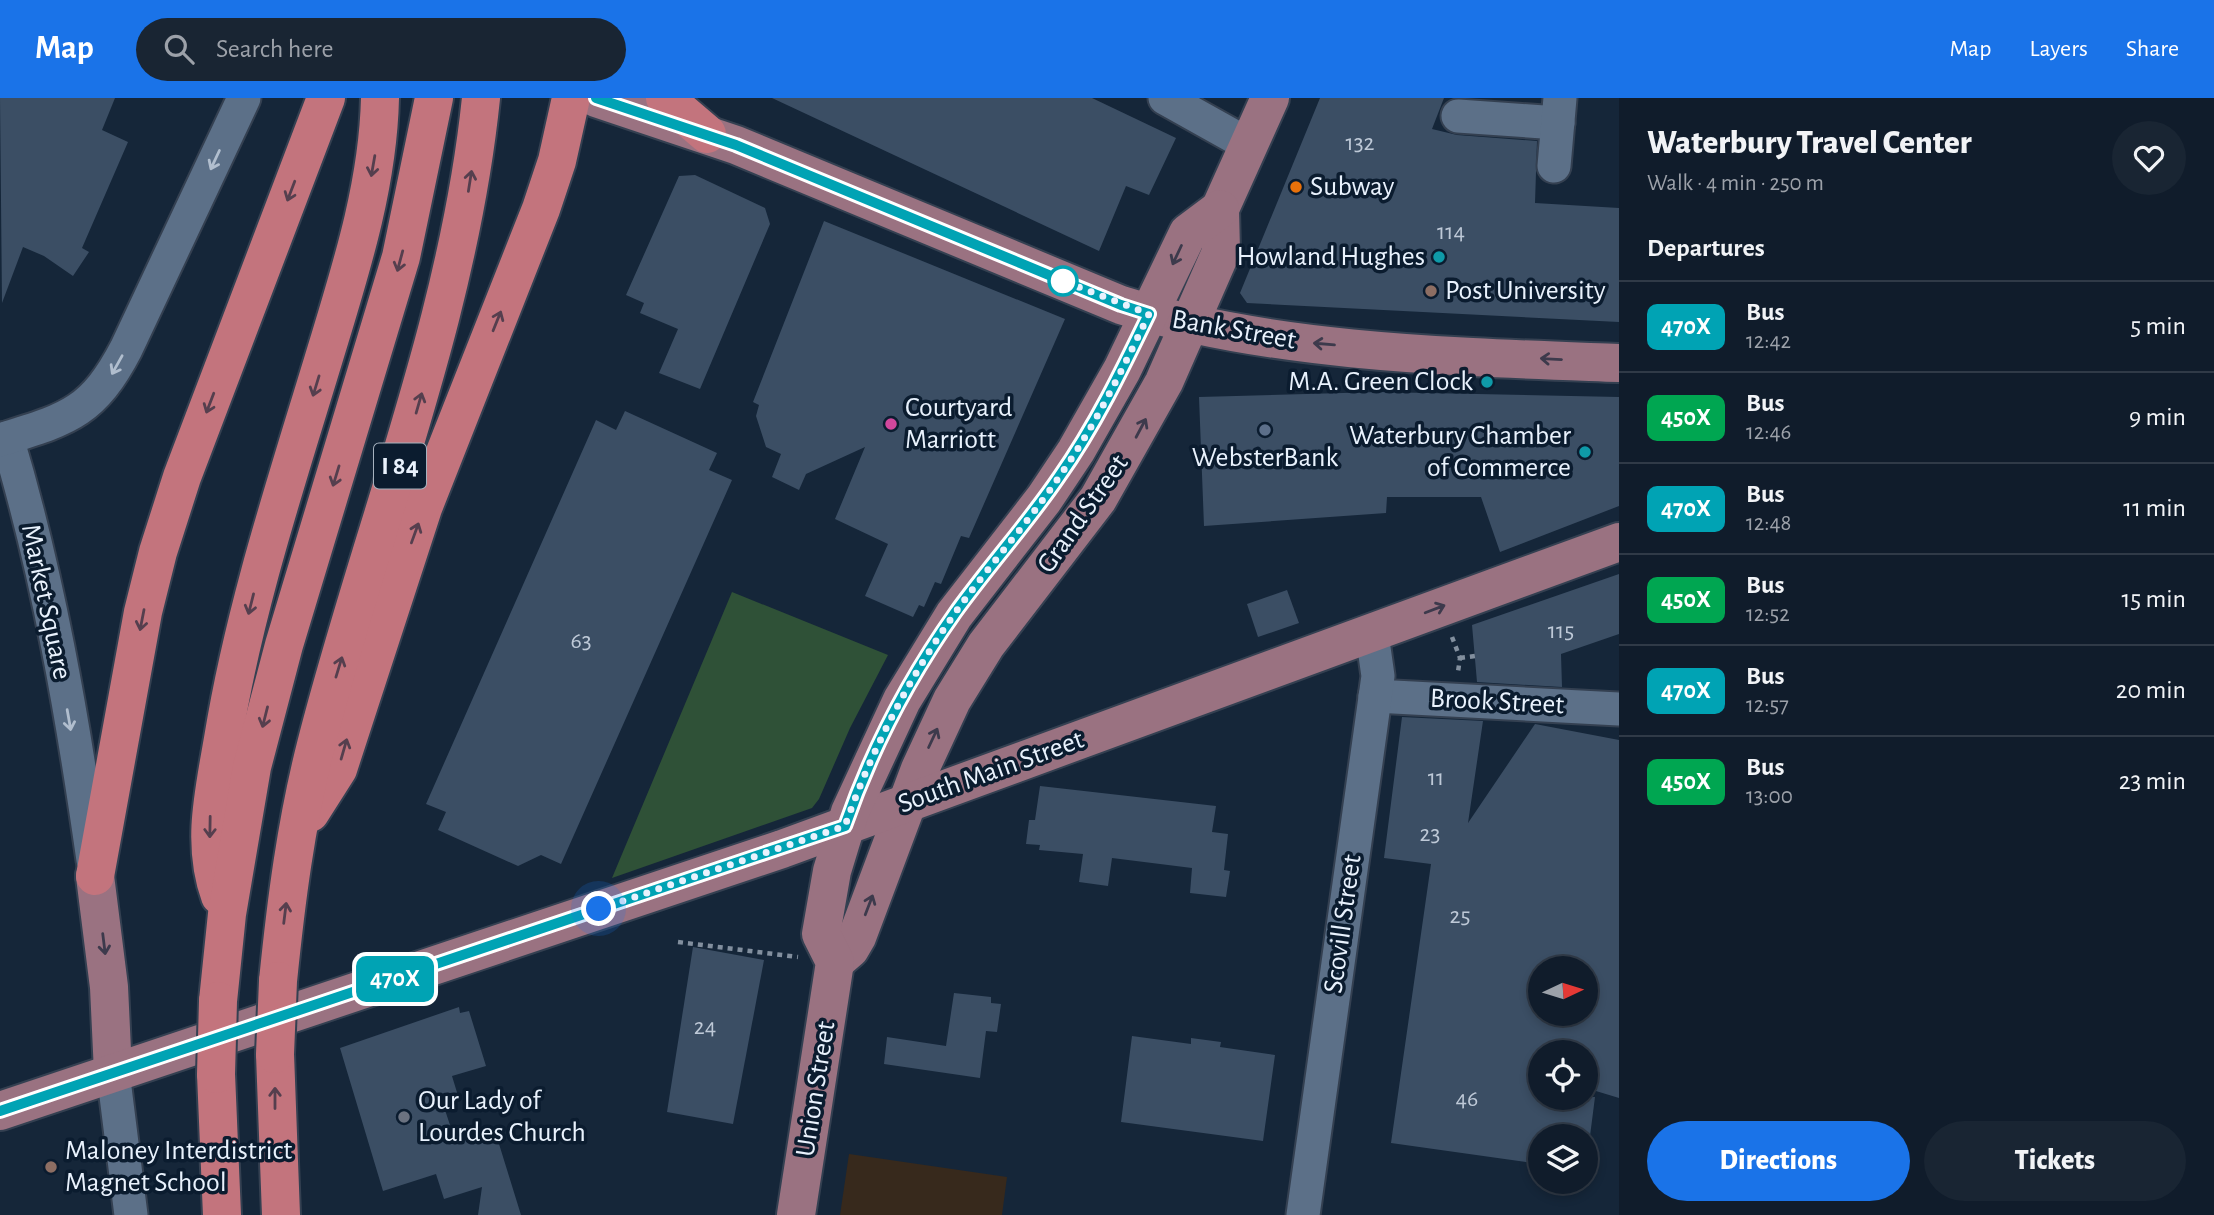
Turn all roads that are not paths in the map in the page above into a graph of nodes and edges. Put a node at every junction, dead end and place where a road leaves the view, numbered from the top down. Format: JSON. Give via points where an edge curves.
{"nodes":[{"id":1,"x":244,"y":98,"type":"edge"},
{"id":2,"x":380,"y":98,"type":"edge"},
{"id":3,"x":434,"y":98,"type":"edge"},
{"id":4,"x":481,"y":98,"type":"edge"},
{"id":5,"x":665,"y":98,"type":"edge"},
{"id":6,"x":1165,"y":98,"type":"edge"},
{"id":7,"x":1270,"y":98,"type":"edge"},
{"id":8,"x":578,"y":103,"type":"edge"},
{"id":9,"x":1559,"y":111,"type":"edge"},
{"id":10,"x":320,"y":112,"type":"edge"},
{"id":11,"x":1458,"y":116,"type":"dead end"},
{"id":12,"x":707,"y":134,"type":"junction"},
{"id":13,"x":1249,"y":145,"type":"junction"},
{"id":14,"x":1554,"y":166,"type":"dead end"},
{"id":15,"x":1220,"y":209,"type":"junction"},
{"id":16,"x":1149,"y":314,"type":"junction"},
{"id":17,"x":1191,"y":324,"type":"junction"},
{"id":18,"x":1619,"y":363,"type":"edge"},
{"id":19,"x":3,"y":439,"type":"edge"},
{"id":20,"x":1619,"y":542,"type":"edge"},
{"id":21,"x":1372,"y":634,"type":"junction"},
{"id":22,"x":1375,"y":696,"type":"junction"},
{"id":23,"x":1619,"y":709,"type":"edge"},
{"id":24,"x":908,"y":802,"type":"junction"},
{"id":25,"x":845,"y":826,"type":"junction"},
{"id":26,"x":298,"y":828,"type":"junction"},
{"id":27,"x":95,"y":876,"type":"junction"},
{"id":28,"x":227,"y":914,"type":"junction"},
{"id":29,"x":835,"y":962,"type":"junction"},
{"id":30,"x":113,"y":1072,"type":"junction"},
{"id":31,"x":0,"y":1111,"type":"edge"},
{"id":32,"x":131,"y":1215,"type":"edge"},
{"id":33,"x":222,"y":1215,"type":"edge"},
{"id":34,"x":281,"y":1215,"type":"edge"},
{"id":35,"x":796,"y":1215,"type":"edge"},
{"id":36,"x":1303,"y":1215,"type":"edge"}],
"edges":[{"from":1,"to":19,"type":"street","name":"Market Square","one_way":true,"via":[[105,386],[73,414]]},
{"from":2,"to":28,"type":"highway","one_way":true,"via":[[375,160],[355,253],[259,573],[225,724],[209,828],[213,872]]},
{"from":3,"to":28,"type":"highway","number":"I 84","one_way":true,"via":[[401,257],[266,712]]},
{"from":26,"to":4,"type":"highway","number":"I 84","one_way":true,"via":[[324,715],[438,334],[470,183]]},
{"from":5,"to":12,"type":"highway"},
{"from":6,"to":13,"type":"street"},
{"from":7,"to":13,"type":"main road","name":"Grand Street"},
{"from":8,"to":12,"type":"main road","name":"Bank Street"},
{"from":26,"to":8,"type":"highway","one_way":true,"via":[[338,769],[392,595]]},
{"from":9,"to":11,"type":"street"},
{"from":9,"to":14,"type":"street"},
{"from":10,"to":27,"type":"highway","one_way":true,"via":[[158,552]]},
{"from":12,"to":16,"type":"main road","name":"Bank Street"},
{"from":13,"to":15,"type":"main road","name":"Grand Street"},
{"from":15,"to":16,"type":"main road","name":"Grand Street","one_way":true,"via":[[1188,233]]},
{"from":15,"to":17,"type":"main road","name":"Grand Street","via":[[1221,252]]},
{"from":16,"to":17,"type":"main road","name":"Bank Street"},
{"from":16,"to":25,"type":"main road","name":"Grand Street","via":[[1071,460],[923,663],[880,744]]},
{"from":18,"to":17,"type":"main road","name":"Bank Street","one_way":true,"via":[[1323,345]]},
{"from":24,"to":17,"type":"main road","name":"Grand Street","one_way":true,"via":[[932,741],[965,678],[1105,488],[1141,427]]},
{"from":19,"to":27,"type":"street","name":"Market Square","one_way":true,"via":[[22,491],[54,638]]},
{"from":21,"to":20,"type":"main road","name":"South Main Street","one_way":true},
{"from":21,"to":22,"type":"street","name":"Scovill Street","via":[[1378,668]]},
{"from":21,"to":24,"type":"main road","name":"South Main Street"},
{"from":22,"to":23,"type":"street","name":"Brook Street"},
{"from":22,"to":36,"type":"street","name":"Scovill Street"},
{"from":24,"to":25,"type":"main road","name":"South Main Street"},
{"from":29,"to":24,"type":"main road","one_way":true,"via":[[857,937]]},
{"from":25,"to":29,"type":"main road","via":[[821,926],[823,942]]},
{"from":25,"to":30,"type":"main road","name":"South Main Street"},
{"from":34,"to":26,"type":"highway","number":"I 84","one_way":true,"bridge":true,"via":[[275,1114],[278,981]]},
{"from":27,"to":30,"type":"main road","name":"Market Square","one_way":true,"via":[[109,987]]},
{"from":28,"to":33,"type":"highway","number":"I 84","bridge":true,"via":[[216,1074]]},
{"from":29,"to":35,"type":"main road","name":"Union Street"},
{"from":30,"to":31,"type":"main road","name":"South Main Street"},
{"from":30,"to":32,"type":"street"}]}
